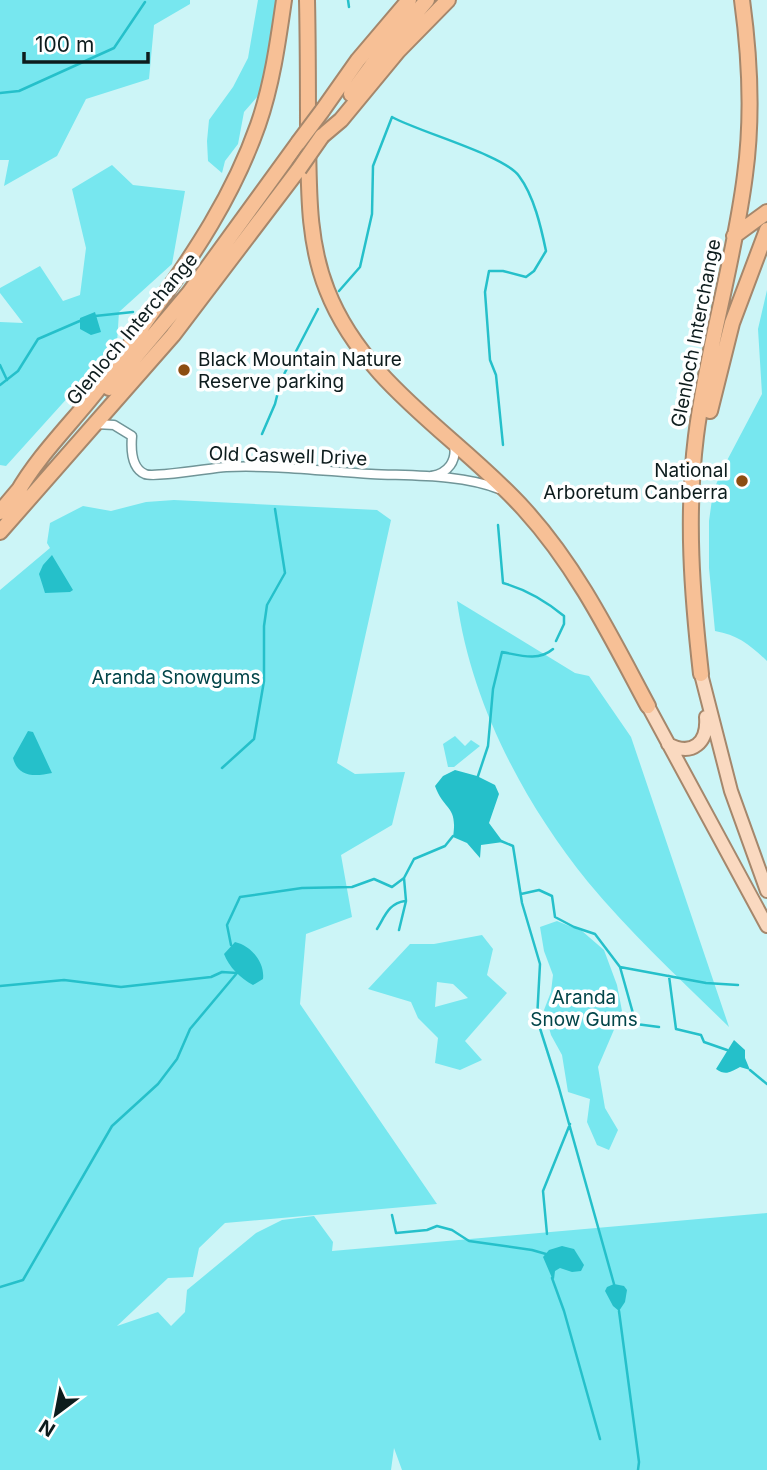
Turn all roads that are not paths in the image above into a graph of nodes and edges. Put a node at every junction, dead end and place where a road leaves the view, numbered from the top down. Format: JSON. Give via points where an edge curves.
{"nodes":[{"id":1,"x":284,"y":0,"type":"edge"},
{"id":2,"x":307,"y":0,"type":"edge"},
{"id":3,"x":313,"y":0,"type":"edge"},
{"id":4,"x":409,"y":0,"type":"edge"},
{"id":5,"x":428,"y":0,"type":"edge"},
{"id":6,"x":448,"y":0,"type":"edge"},
{"id":7,"x":742,"y":0,"type":"edge"},
{"id":8,"x":308,"y":59,"type":"junction"},
{"id":9,"x":322,"y":136,"type":"junction"},
{"id":10,"x":767,"y":212,"type":"edge"},
{"id":11,"x":767,"y":230,"type":"edge"},
{"id":12,"x":734,"y":236,"type":"junction"},
{"id":13,"x":96,"y":424,"type":"junction"},
{"id":14,"x":448,"y":437,"type":"junction"},
{"id":15,"x":429,"y":477,"type":"junction"},
{"id":16,"x":17,"y":493,"type":"junction"},
{"id":17,"x":511,"y":495,"type":"junction"},
{"id":18,"x":0,"y":512,"type":"edge"},
{"id":19,"x":0,"y":532,"type":"edge"},
{"id":20,"x":691,"y":568,"type":"junction"},
{"id":21,"x":701,"y":674,"type":"junction"},
{"id":22,"x":648,"y":706,"type":"joint"},
{"id":23,"x":668,"y":744,"type":"junction"},
{"id":24,"x":767,"y":891,"type":"edge"},
{"id":25,"x":767,"y":926,"type":"edge"}],
"edges":[{"from":1,"to":16,"type":"highway","via":[[259,122],[216,220],[96,392],[28,473]]},
{"from":2,"to":8,"type":"highway"},
{"from":3,"to":8,"type":"highway"},
{"from":4,"to":16,"type":"highway","name":"Glenloch Interchange","bridge":true,"via":[[358,60],[190,293]]},
{"from":5,"to":9,"type":"highway","name":"Glenloch Interchange","via":[[373,64]]},
{"from":6,"to":9,"type":"highway"},
{"from":7,"to":12,"type":"highway","name":"Glenloch Interchange","via":[[749,131]]},
{"from":8,"to":14,"type":"highway","via":[[310,220],[326,289],[345,328],[372,365]]},
{"from":9,"to":13,"type":"highway","name":"Glenloch Interchange","bridge":true,"via":[[198,304]]},
{"from":10,"to":12,"type":"highway"},
{"from":11,"to":20,"type":"highway","via":[[735,314],[712,398]]},
{"from":12,"to":20,"type":"highway","name":"Glenloch Interchange","via":[[696,437]]},
{"from":13,"to":15,"type":"street","name":"Old Caswell Drive","via":[[114,425],[132,436],[134,461],[149,475],[243,467]]},
{"from":13,"to":19,"type":"highway","name":"Glenloch Interchange"},
{"from":14,"to":15,"type":"street","via":[[454,448],[453,461],[445,471]]},
{"from":14,"to":17,"type":"highway"},
{"from":15,"to":17,"type":"street","name":"Old Caswell Drive","via":[[481,483]]},
{"from":16,"to":18,"type":"highway","name":"Glenloch Interchange"},
{"from":17,"to":22,"type":"highway","via":[[564,558]]},
{"from":20,"to":21,"type":"highway","name":"Glenloch Interchange"},
{"from":21,"to":23,"type":"main road","via":[[707,727],[704,738],[686,748]]},
{"from":21,"to":24,"type":"main road","via":[[731,791]]},
{"from":22,"to":23,"type":"main road"},
{"from":23,"to":25,"type":"main road"}]}
